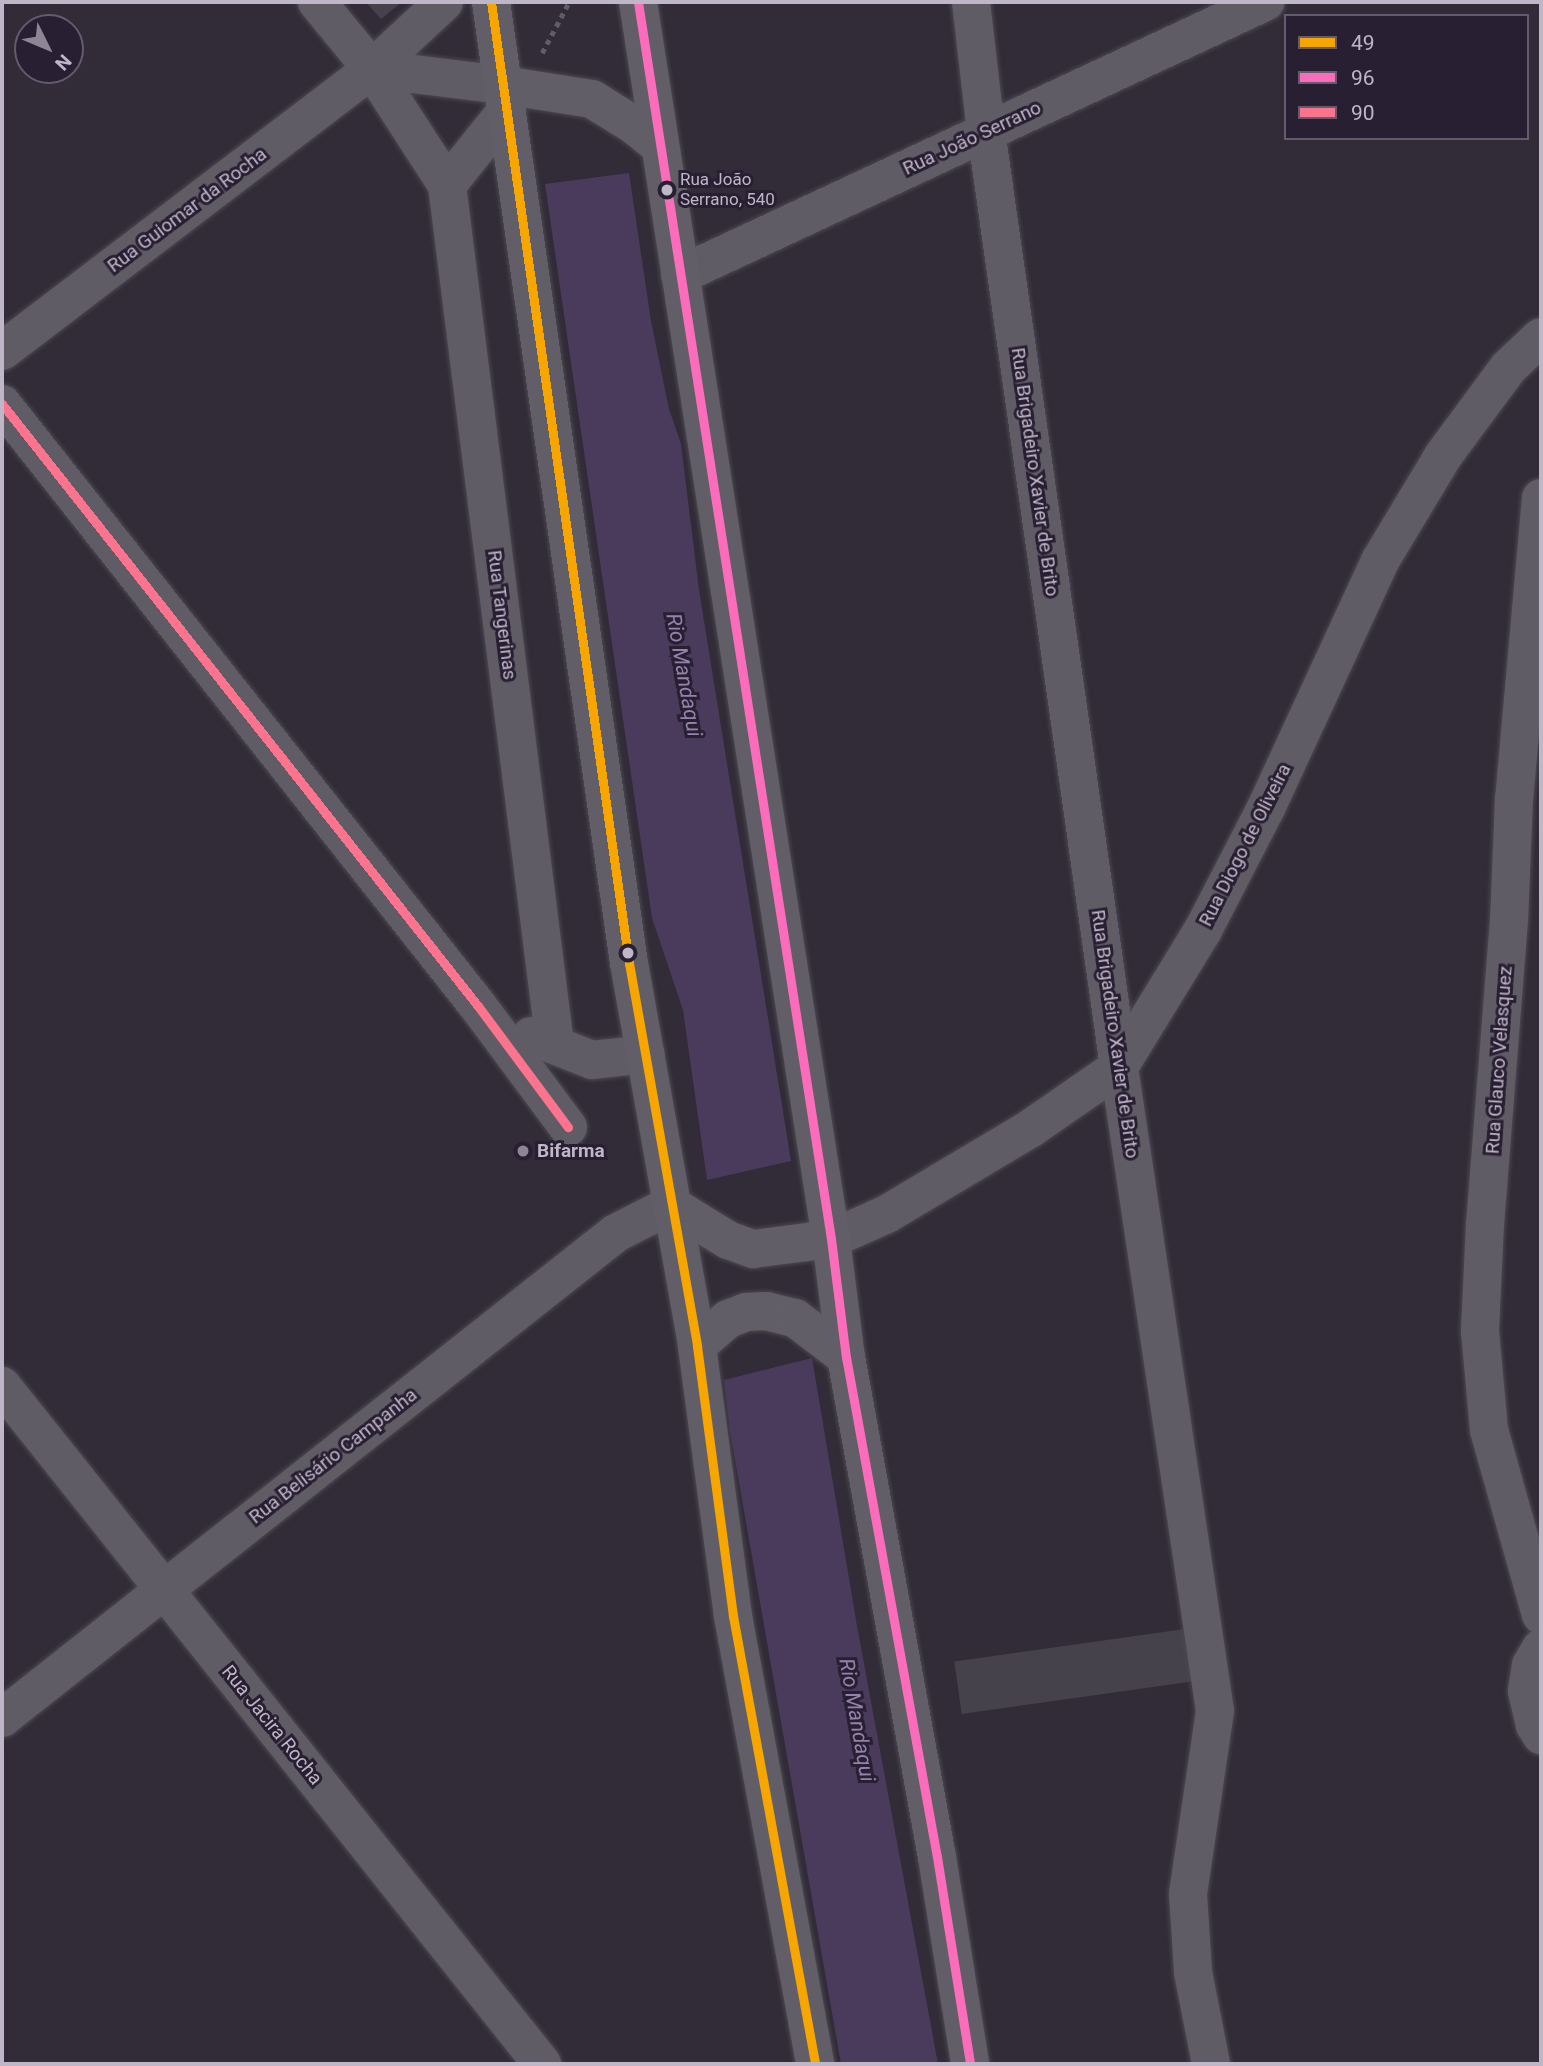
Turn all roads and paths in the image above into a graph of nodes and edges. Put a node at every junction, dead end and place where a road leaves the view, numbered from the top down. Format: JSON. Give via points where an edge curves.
{"nodes":[{"id":1,"x":317,"y":2,"type":"edge"},
{"id":2,"x":444,"y":2,"type":"edge"},
{"id":3,"x":491,"y":2,"type":"edge"},
{"id":4,"x":569,"y":2,"type":"edge"},
{"id":5,"x":638,"y":2,"type":"edge"},
{"id":6,"x":971,"y":2,"type":"edge"},
{"id":7,"x":1265,"y":2,"type":"edge"},
{"id":8,"x":542,"y":49,"type":"dead end"},
{"id":9,"x":372,"y":69,"type":"junction"},
{"id":10,"x":505,"y":97,"type":"junction"},
{"id":11,"x":986,"y":131,"type":"junction"},
{"id":12,"x":660,"y":146,"type":"junction"},
{"id":13,"x":447,"y":185,"type":"junction"},
{"id":14,"x":680,"y":275,"type":"junction"},
{"id":15,"x":1541,"y":337,"type":"edge"},
{"id":16,"x":2,"y":351,"type":"edge"},
{"id":17,"x":2,"y":404,"type":"edge"},
{"id":18,"x":1541,"y":498,"type":"edge"},
{"id":19,"x":478,"y":1006,"type":"junction"},
{"id":20,"x":555,"y":1045,"type":"junction"},
{"id":21,"x":646,"y":1054,"type":"junction"},
{"id":22,"x":1119,"y":1067,"type":"junction"},
{"id":23,"x":568,"y":1127,"type":"dead end"},
{"id":24,"x":671,"y":1205,"type":"junction"},
{"id":25,"x":831,"y":1239,"type":"junction"},
{"id":26,"x":697,"y":1346,"type":"junction"},
{"id":27,"x":846,"y":1357,"type":"junction"},
{"id":28,"x":2,"y":1386,"type":"edge"},
{"id":29,"x":163,"y":1589,"type":"junction"},
{"id":30,"x":1541,"y":1615,"type":"edge"},
{"id":31,"x":1541,"y":1648,"type":"edge"},
{"id":32,"x":2,"y":1718,"type":"edge"},
{"id":33,"x":1541,"y":1735,"type":"edge"},
{"id":34,"x":542,"y":2064,"type":"edge"},
{"id":35,"x":815,"y":2064,"type":"edge"},
{"id":36,"x":971,"y":2064,"type":"edge"},
{"id":37,"x":1211,"y":2064,"type":"edge"}],
"edges":[{"from":1,"to":9,"type":"street","name":"Rua Tangerinas"},
{"from":2,"to":9,"type":"street","name":"Rua Guiomar da Rocha"},
{"from":3,"to":10,"type":"main road"},
{"from":4,"to":8,"type":"path"},
{"from":5,"to":12,"type":"main road"},
{"from":6,"to":11,"type":"street","name":"Rua Brigadeiro Xavier de Brito"},
{"from":7,"to":11,"type":"street","name":"Rua João Serrano"},
{"from":9,"to":10,"type":"street"},
{"from":9,"to":13,"type":"street","name":"Rua Tangerinas"},
{"from":9,"to":16,"type":"street","name":"Rua Guiomar da Rocha"},
{"from":10,"to":12,"type":"main road","via":[[592,99]]},
{"from":10,"to":13,"type":"street"},
{"from":10,"to":21,"type":"main road","via":[[629,963]]},
{"from":11,"to":14,"type":"street","name":"Rua João Serrano"},
{"from":11,"to":22,"type":"street","name":"Rua Brigadeiro Xavier de Brito"},
{"from":12,"to":14,"type":"main road"},
{"from":13,"to":20,"type":"street","name":"Rua Tangerinas"},
{"from":14,"to":25,"type":"main road"},
{"from":15,"to":22,"type":"street","name":"Rua Diogo de Oliveira","via":[[1508,368],[1443,456],[1380,561],[1266,807],[1203,930]]},
{"from":17,"to":19,"type":"street"},
{"from":18,"to":30,"type":"street","name":"Rua Glauco Velasquez","via":[[1514,798],[1510,920],[1480,1331],[1489,1430]]},
{"from":19,"to":20,"type":"street","via":[[516,1030]]},
{"from":19,"to":23,"type":"street"},
{"from":20,"to":21,"type":"street","via":[[592,1059]]},
{"from":21,"to":24,"type":"main road"},
{"from":22,"to":25,"type":"street","name":"Rua Diogo de Oliveira","via":[[1031,1128],[909,1201]]},
{"from":22,"to":37,"type":"street","name":"Rua Brigadeiro Xavier de Brito","via":[[1215,1711],[1188,1895],[1193,1972]]},
{"from":24,"to":25,"type":"main road","via":[[728,1240],[753,1249]]},
{"from":24,"to":26,"type":"main road"},
{"from":24,"to":29,"type":"street","name":"Rua Belisário Campanha","via":[[615,1233]]},
{"from":25,"to":27,"type":"main road"},
{"from":26,"to":27,"type":"main road","via":[[728,1319],[766,1311],[795,1318]]},
{"from":26,"to":35,"type":"main road","via":[[733,1616]]},
{"from":27,"to":36,"type":"main road"},
{"from":28,"to":29,"type":"street","name":"Rua Jacira Rocha"},
{"from":29,"to":32,"type":"street","name":"Rua Belisário Campanha"},
{"from":29,"to":34,"type":"street","name":"Rua Jacira Rocha"},
{"from":31,"to":33,"type":"street","via":[[1531,1665],[1527,1691]]}]}
